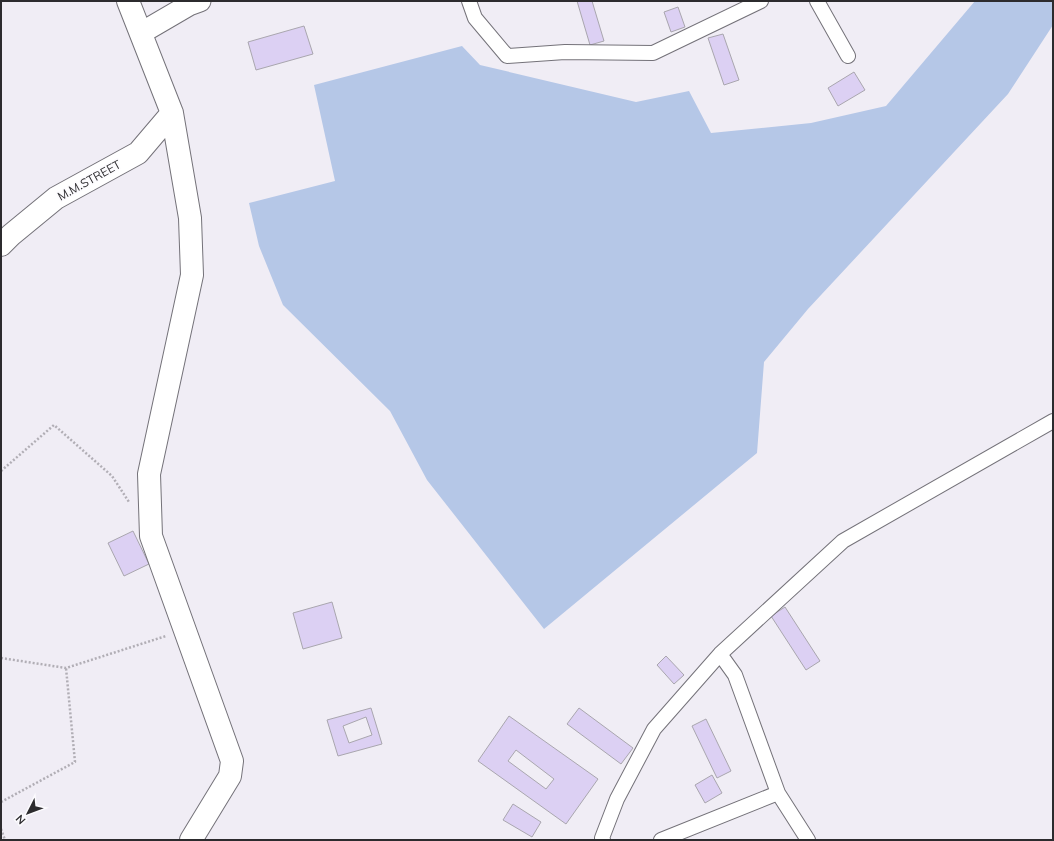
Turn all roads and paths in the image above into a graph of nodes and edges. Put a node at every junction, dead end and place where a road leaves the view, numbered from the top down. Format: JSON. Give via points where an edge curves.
{"nodes":[{"id":1,"x":128,"y":1,"type":"edge"},
{"id":2,"x":200,"y":1,"type":"edge"},
{"id":3,"x":469,"y":1,"type":"edge"},
{"id":4,"x":761,"y":1,"type":"edge"},
{"id":5,"x":817,"y":1,"type":"edge"},
{"id":6,"x":140,"y":33,"type":"junction"},
{"id":7,"x":848,"y":56,"type":"dead end"},
{"id":8,"x":172,"y":112,"type":"junction"},
{"id":9,"x":1,"y":245,"type":"edge"},
{"id":10,"x":1053,"y":421,"type":"edge"},
{"id":11,"x":1,"y":471,"type":"edge"},
{"id":12,"x":131,"y":506,"type":"dead end"},
{"id":13,"x":185,"y":630,"type":"junction"},
{"id":14,"x":720,"y":654,"type":"junction"},
{"id":15,"x":1,"y":658,"type":"edge"},
{"id":16,"x":66,"y":668,"type":"junction"},
{"id":17,"x":778,"y":793,"type":"junction"},
{"id":18,"x":1,"y":802,"type":"edge"},
{"id":19,"x":1,"y":829,"type":"edge"},
{"id":20,"x":5,"y":840,"type":"edge"},
{"id":21,"x":191,"y":840,"type":"edge"},
{"id":22,"x":603,"y":840,"type":"edge"},
{"id":23,"x":661,"y":840,"type":"edge"},
{"id":24,"x":808,"y":840,"type":"edge"}],
"edges":[{"from":1,"to":6,"type":"main road"},
{"from":2,"to":6,"type":"street"},
{"from":3,"to":4,"type":"street","via":[[475,18],[508,56],[565,52],[653,53]]},
{"from":5,"to":7,"type":"street"},
{"from":6,"to":8,"type":"main road"},
{"from":8,"to":9,"type":"main road","name":"M.M.STREET","via":[[138,153],[56,198]]},
{"from":8,"to":13,"type":"main road","via":[[190,218],[192,275],[149,474],[151,536]]},
{"from":10,"to":14,"type":"street","via":[[843,541]]},
{"from":11,"to":12,"type":"path","via":[[54,425],[112,476]]},
{"from":13,"to":16,"type":"path"},
{"from":13,"to":21,"type":"main road","via":[[232,761],[230,776]]},
{"from":14,"to":17,"type":"street","via":[[735,675]]},
{"from":14,"to":22,"type":"street","via":[[654,729],[617,799]]},
{"from":15,"to":16,"type":"path"},
{"from":16,"to":18,"type":"path","via":[[75,762]]},
{"from":17,"to":23,"type":"street"},
{"from":17,"to":24,"type":"street"},
{"from":19,"to":20,"type":"path"}]}
